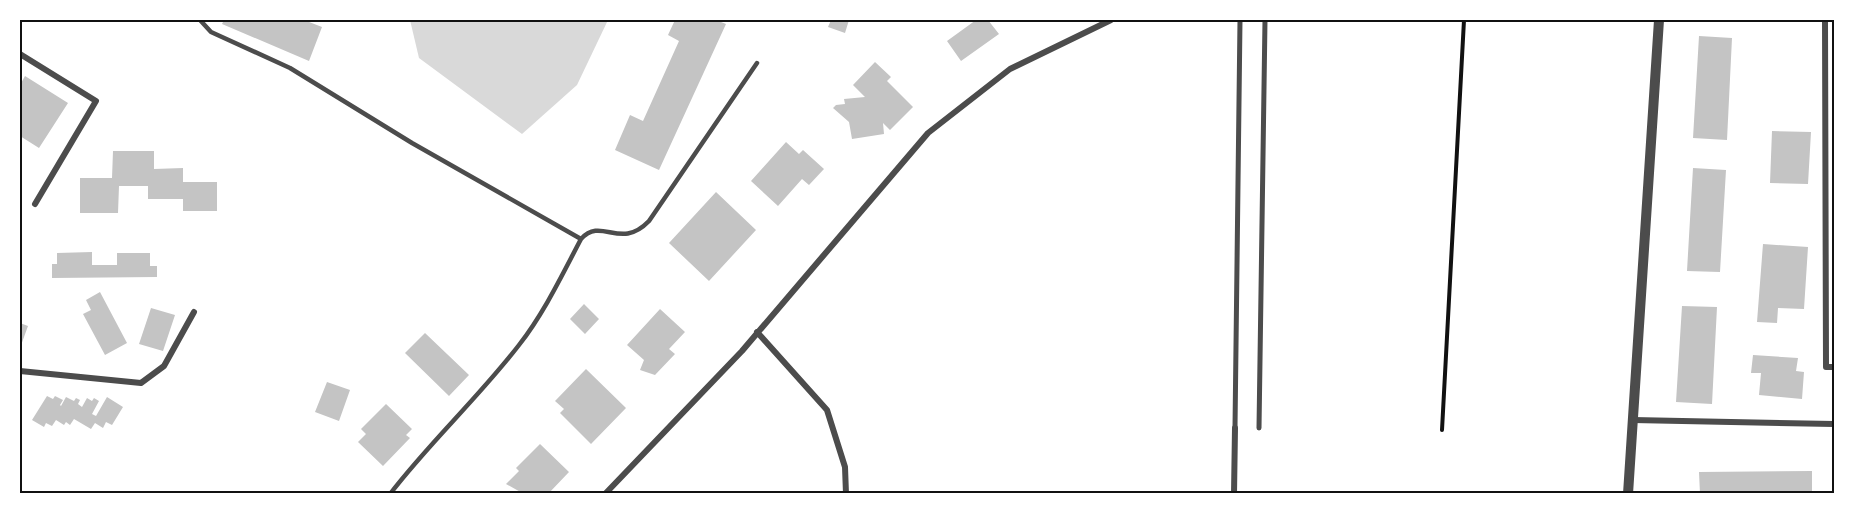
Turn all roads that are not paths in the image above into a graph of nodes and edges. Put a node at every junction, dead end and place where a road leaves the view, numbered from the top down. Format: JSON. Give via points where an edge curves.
{"nodes":[{"id":1,"x":200,"y":20,"type":"edge"},
{"id":2,"x":1111,"y":20,"type":"edge"},
{"id":3,"x":1240,"y":20,"type":"edge"},
{"id":4,"x":1265,"y":20,"type":"edge"},
{"id":5,"x":1659,"y":20,"type":"edge"},
{"id":6,"x":1825,"y":20,"type":"edge"},
{"id":7,"x":20,"y":54,"type":"edge"},
{"id":8,"x":757,"y":63,"type":"dead end"},
{"id":9,"x":35,"y":204,"type":"dead end"},
{"id":10,"x":581,"y":239,"type":"junction"},
{"id":11,"x":194,"y":312,"type":"dead end"},
{"id":12,"x":757,"y":332,"type":"junction"},
{"id":13,"x":1834,"y":367,"type":"edge"},
{"id":14,"x":20,"y":371,"type":"edge"},
{"id":15,"x":1633,"y":420,"type":"junction"},
{"id":16,"x":1834,"y":424,"type":"edge"},
{"id":17,"x":1235,"y":428,"type":"joint"},
{"id":18,"x":1259,"y":428,"type":"dead end"},
{"id":19,"x":390,"y":494,"type":"edge"},
{"id":20,"x":605,"y":494,"type":"edge"},
{"id":21,"x":846,"y":494,"type":"edge"},
{"id":22,"x":1234,"y":494,"type":"edge"},
{"id":23,"x":1628,"y":494,"type":"edge"}],
"edges":[{"from":1,"to":10,"type":"lane","via":[[211,32],[290,68]]},
{"from":2,"to":12,"type":"street","via":[[1010,69],[928,133]]},
{"from":3,"to":17,"type":"street"},
{"from":4,"to":18,"type":"street"},
{"from":5,"to":15,"type":"street"},
{"from":6,"to":13,"type":"street","via":[[1826,367]]},
{"from":7,"to":9,"type":"street","via":[[96,101]]},
{"from":8,"to":10,"type":"lane","via":[[642,227],[620,235],[597,230]]},
{"from":10,"to":19,"type":"lane","via":[[546,306],[519,345]]},
{"from":11,"to":14,"type":"street","via":[[164,366],[141,383]]},
{"from":12,"to":20,"type":"street"},
{"from":12,"to":21,"type":"street","via":[[827,410],[845,467]]},
{"from":15,"to":16,"type":"street"},
{"from":15,"to":23,"type":"street"},
{"from":17,"to":22,"type":"street"}]}
